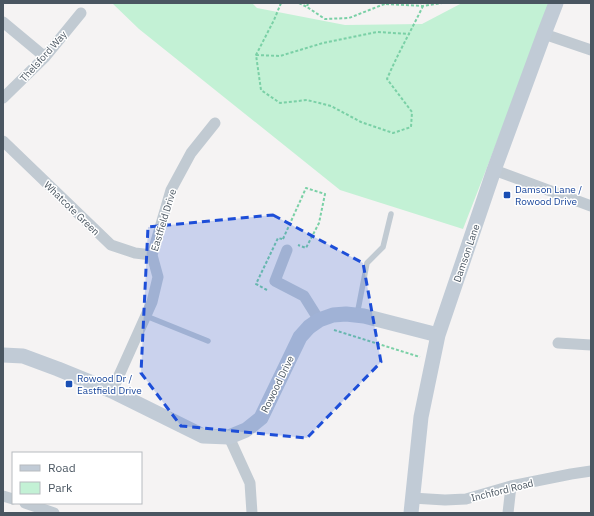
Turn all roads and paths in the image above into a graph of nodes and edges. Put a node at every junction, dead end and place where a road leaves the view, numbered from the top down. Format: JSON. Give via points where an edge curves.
{"nodes":[{"id":1,"x":281,"y":3,"type":"edge"},
{"id":2,"x":299,"y":3,"type":"edge"},
{"id":3,"x":308,"y":3,"type":"edge"},
{"id":4,"x":421,"y":3,"type":"edge"},
{"id":5,"x":442,"y":3,"type":"edge"},
{"id":6,"x":556,"y":3,"type":"edge"},
{"id":7,"x":386,"y":4,"type":"edge"},
{"id":8,"x":423,"y":6,"type":"junction"},
{"id":9,"x":307,"y":7,"type":"junction"},
{"id":10,"x":81,"y":13,"type":"dead end"},
{"id":11,"x":3,"y":22,"type":"edge"},
{"id":12,"x":410,"y":34,"type":"junction"},
{"id":13,"x":544,"y":34,"type":"junction"},
{"id":14,"x":591,"y":50,"type":"edge"},
{"id":15,"x":256,"y":55,"type":"junction"},
{"id":16,"x":45,"y":57,"type":"junction"},
{"id":17,"x":3,"y":98,"type":"edge"},
{"id":18,"x":215,"y":123,"type":"dead end"},
{"id":19,"x":3,"y":141,"type":"edge"},
{"id":20,"x":494,"y":170,"type":"junction"},
{"id":21,"x":591,"y":206,"type":"edge"},
{"id":22,"x":391,"y":214,"type":"dead end"},
{"id":23,"x":289,"y":246,"type":"junction"},
{"id":24,"x":152,"y":255,"type":"junction"},
{"id":25,"x":357,"y":315,"type":"junction"},
{"id":26,"x":146,"y":316,"type":"junction"},
{"id":27,"x":320,"y":320,"type":"junction"},
{"id":28,"x":334,"y":330,"type":"dead end"},
{"id":29,"x":438,"y":335,"type":"junction"},
{"id":30,"x":208,"y":341,"type":"dead end"},
{"id":31,"x":558,"y":343,"type":"dead end"},
{"id":32,"x":591,"y":345,"type":"edge"},
{"id":33,"x":3,"y":355,"type":"edge"},
{"id":34,"x":432,"y":362,"type":"junction"},
{"id":35,"x":112,"y":391,"type":"junction"},
{"id":36,"x":229,"y":437,"type":"junction"},
{"id":37,"x":591,"y":471,"type":"edge"},
{"id":38,"x":511,"y":486,"type":"junction"},
{"id":39,"x":28,"y":504,"type":"edge"},
{"id":40,"x":412,"y":506,"type":"edge"},
{"id":41,"x":52,"y":513,"type":"edge"},
{"id":42,"x":252,"y":513,"type":"edge"},
{"id":43,"x":508,"y":513,"type":"edge"}],
"edges":[{"from":1,"to":15,"type":"path"},
{"from":2,"to":9,"type":"path"},
{"from":3,"to":9,"type":"path"},
{"from":4,"to":8,"type":"path"},
{"from":5,"to":8,"type":"path"},
{"from":6,"to":13,"type":"street","name":"Damson Lane"},
{"from":7,"to":8,"type":"path"},
{"from":7,"to":9,"type":"path","via":[[349,18],[325,19]]},
{"from":8,"to":12,"type":"path"},
{"from":10,"to":16,"type":"street","name":"Thelsford Way"},
{"from":11,"to":16,"type":"street"},
{"from":12,"to":15,"type":"path","via":[[377,32],[323,43],[280,56]]},
{"from":12,"to":15,"type":"path","via":[[397,54],[387,79],[412,112],[410,127],[393,133],[361,122],[331,106],[307,100],[280,103],[261,90]]},
{"from":13,"to":14,"type":"street"},
{"from":13,"to":20,"type":"street","name":"Damson Lane"},
{"from":16,"to":17,"type":"street","name":"Thelsford Way"},
{"from":18,"to":24,"type":"street","name":"Eastfield Drive","via":[[191,153],[171,190]]},
{"from":19,"to":24,"type":"street","name":"Whatcote Green","via":[[111,245],[135,253]]},
{"from":20,"to":21,"type":"street"},
{"from":20,"to":29,"type":"street","name":"Damson Lane"},
{"from":22,"to":25,"type":"lane","via":[[383,248],[367,263]]},
{"from":23,"to":23,"type":"path","via":[[306,248],[319,223],[325,194],[306,188],[282,239]]},
{"from":23,"to":27,"type":"street","via":[[275,281],[304,296]]},
{"from":24,"to":26,"type":"street","name":"Eastfield Drive","via":[[158,277]]},
{"from":25,"to":27,"type":"street","name":"Rowood Drive","via":[[333,315]]},
{"from":25,"to":29,"type":"street","name":"Rowood Drive"},
{"from":26,"to":30,"type":"lane"},
{"from":26,"to":35,"type":"street","name":"Eastfield Drive"},
{"from":27,"to":36,"type":"street","name":"Rowood Drive","via":[[300,337],[261,418],[246,430]]},
{"from":28,"to":34,"type":"path"},
{"from":29,"to":34,"type":"street","name":"Damson Lane"},
{"from":31,"to":32,"type":"street"},
{"from":33,"to":35,"type":"street","name":"Rowood Drive","via":[[23,356]]},
{"from":34,"to":40,"type":"street","name":"Damson Lane","via":[[420,417]]},
{"from":35,"to":36,"type":"street","name":"Rowood Drive","via":[[203,436]]},
{"from":36,"to":42,"type":"street","via":[[250,483]]},
{"from":37,"to":38,"type":"street","name":"Inchford Road"},
{"from":38,"to":40,"type":"street","name":"Inchford Road","via":[[466,499]]},
{"from":38,"to":43,"type":"street"},
{"from":39,"to":41,"type":"street"}]}
